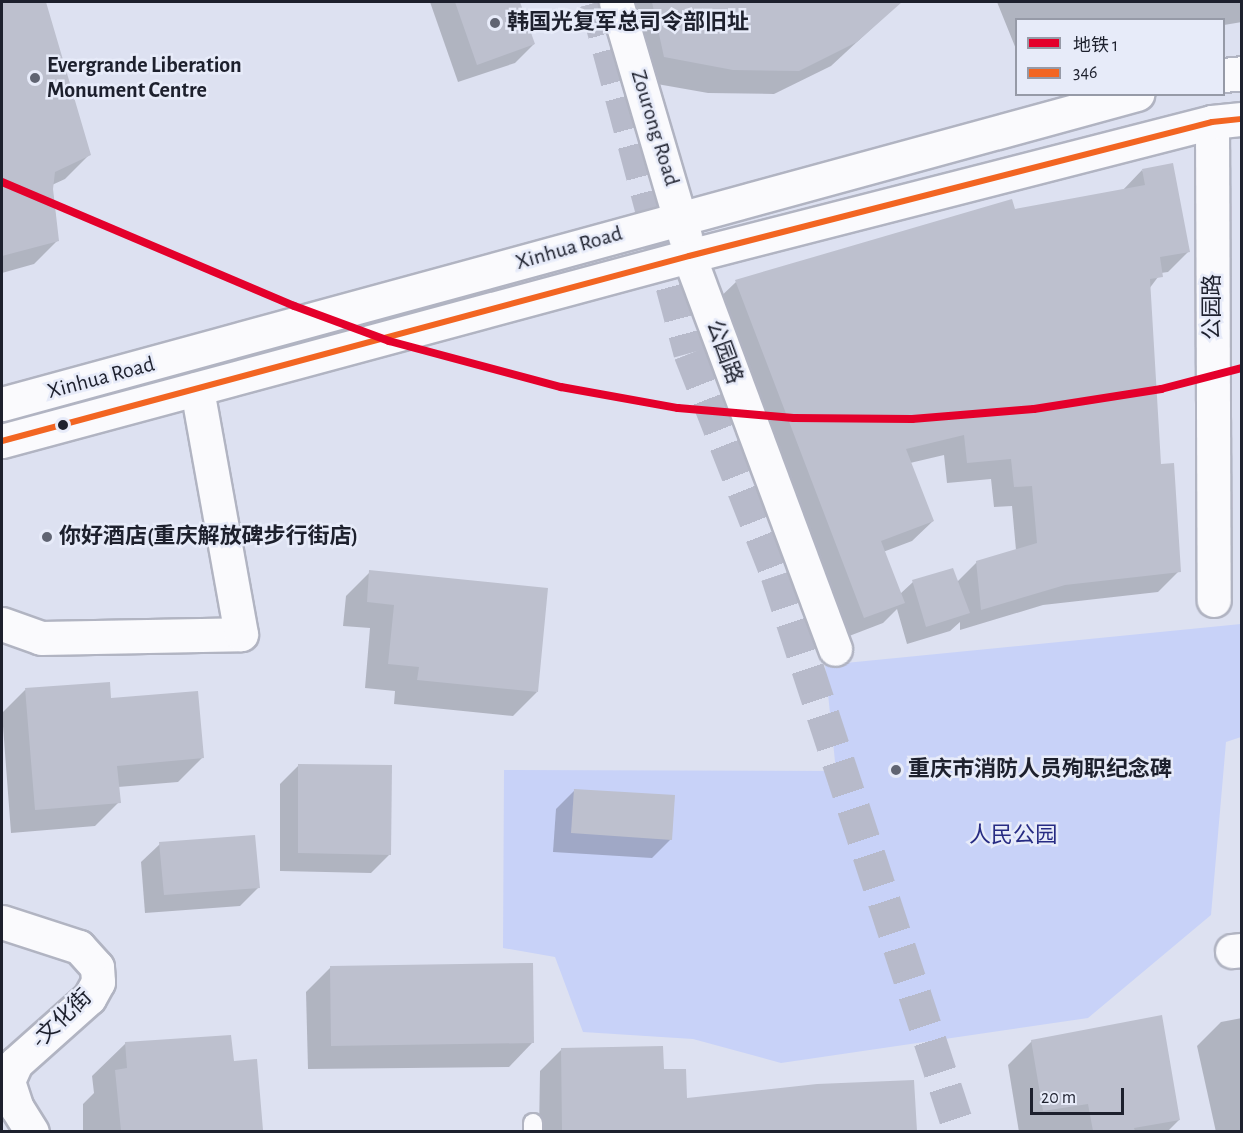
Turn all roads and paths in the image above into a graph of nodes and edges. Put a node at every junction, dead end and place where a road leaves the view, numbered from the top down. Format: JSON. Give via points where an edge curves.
{"nodes":[{"id":1,"x":616,"y":2,"type":"edge"},
{"id":2,"x":1242,"y":74,"type":"edge"},
{"id":3,"x":1225,"y":75,"type":"edge"},
{"id":4,"x":1130,"y":96,"type":"edge"},
{"id":5,"x":1227,"y":120,"type":"edge"},
{"id":6,"x":681,"y":216,"type":"junction"},
{"id":7,"x":689,"y":256,"type":"junction"},
{"id":8,"x":197,"y":389,"type":"junction"},
{"id":9,"x":2,"y":404,"type":"edge"},
{"id":10,"x":2,"y":441,"type":"edge"},
{"id":11,"x":1214,"y":600,"type":"dead end"},
{"id":12,"x":2,"y":624,"type":"edge"},
{"id":13,"x":835,"y":649,"type":"dead end"},
{"id":14,"x":2,"y":922,"type":"edge"},
{"id":15,"x":32,"y":1131,"type":"edge"}],
"edges":[{"from":1,"to":6,"type":"main road","name":"Zourong Road"},
{"from":2,"to":3,"type":"main road"},
{"from":4,"to":6,"type":"main road","name":"Xinhua Road"},
{"from":5,"to":7,"type":"main road","name":"Xinhua Road"},
{"from":5,"to":11,"type":"main road","name":"公园路"},
{"from":6,"to":7,"type":"main road","name":"Zourong Road"},
{"from":6,"to":9,"type":"main road","name":"Xinhua Road","via":[[188,356]]},
{"from":7,"to":8,"type":"main road","name":"Xinhua Road"},
{"from":7,"to":13,"type":"main road","name":"公园路"},
{"from":8,"to":10,"type":"main road","name":"Xinhua Road"},
{"from":8,"to":12,"type":"main road","via":[[242,634],[86,640],[41,638]]},
{"from":14,"to":15,"type":"main road","name":"-文化街","via":[[79,947],[97,967],[98,982],[89,998],[16,1063],[8,1081],[17,1108]]}]}
